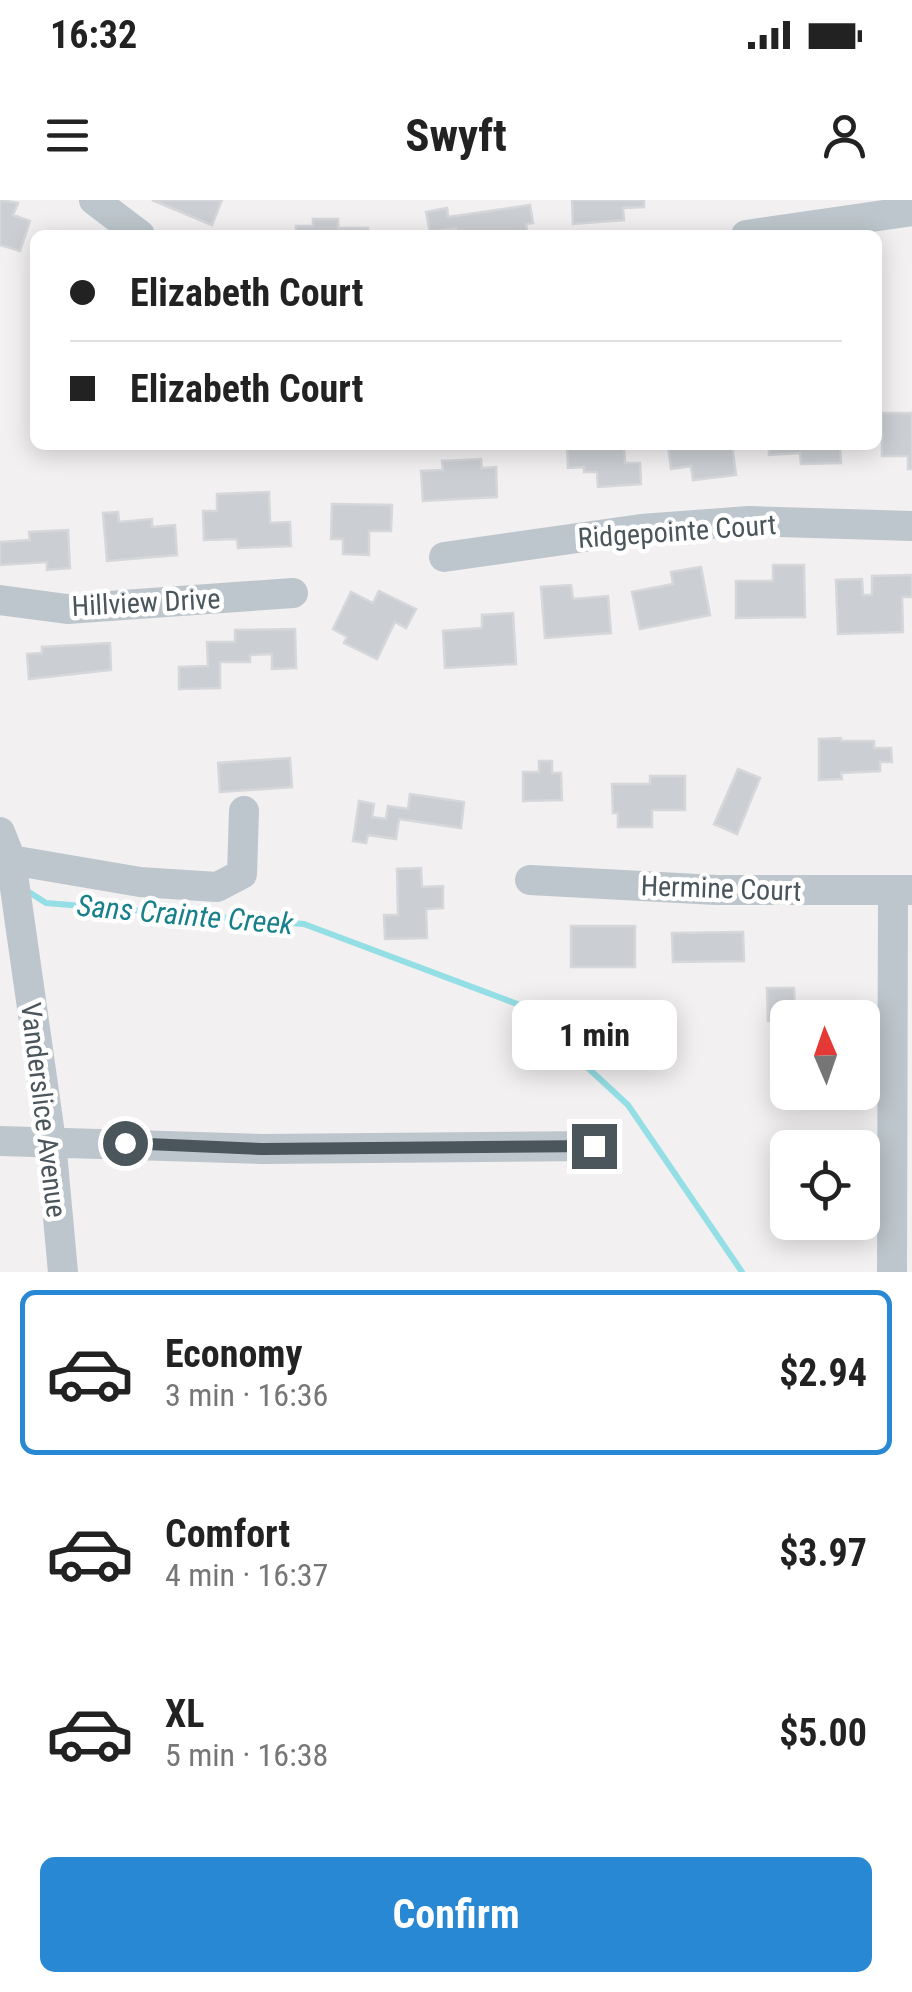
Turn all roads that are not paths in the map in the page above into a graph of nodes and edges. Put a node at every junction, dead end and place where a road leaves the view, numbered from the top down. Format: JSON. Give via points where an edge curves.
{"nodes":[{"id":1,"x":94,"y":200,"type":"edge"},
{"id":2,"x":912,"y":211,"type":"edge"},
{"id":3,"x":133,"y":230,"type":"edge"},
{"id":4,"x":781,"y":230,"type":"edge"},
{"id":5,"x":912,"y":526,"type":"edge"},
{"id":6,"x":444,"y":557,"type":"dead end"},
{"id":7,"x":293,"y":593,"type":"dead end"},
{"id":8,"x":0,"y":600,"type":"edge"},
{"id":9,"x":244,"y":811,"type":"dead end"},
{"id":10,"x":5,"y":846,"type":"edge"},
{"id":11,"x":530,"y":880,"type":"dead end"},
{"id":12,"x":902,"y":891,"type":"edge"},
{"id":13,"x":0,"y":1141,"type":"edge"},
{"id":14,"x":51,"y":1141,"type":"junction"},
{"id":15,"x":594,"y":1146,"type":"dead end"},
{"id":16,"x":63,"y":1272,"type":"edge"},
{"id":17,"x":892,"y":1272,"type":"edge"}],
"edges":[{"from":1,"to":3,"type":"street"},
{"from":2,"to":4,"type":"street"},
{"from":5,"to":6,"type":"street","name":"Ridgepointe Court","via":[[749,521]]},
{"from":7,"to":8,"type":"street","name":"Hillview Drive","via":[[67,609]]},
{"from":9,"to":10,"type":"street","via":[[242,874],[217,886],[140,882]]},
{"from":10,"to":14,"type":"street","name":"Vanderslice Avenue"},
{"from":11,"to":12,"type":"street","name":"Hermine Court"},
{"from":12,"to":17,"type":"street"},
{"from":13,"to":14,"type":"street"},
{"from":14,"to":15,"type":"street","via":[[262,1149]]},
{"from":14,"to":16,"type":"street","name":"Vanderslice Avenue"}]}
